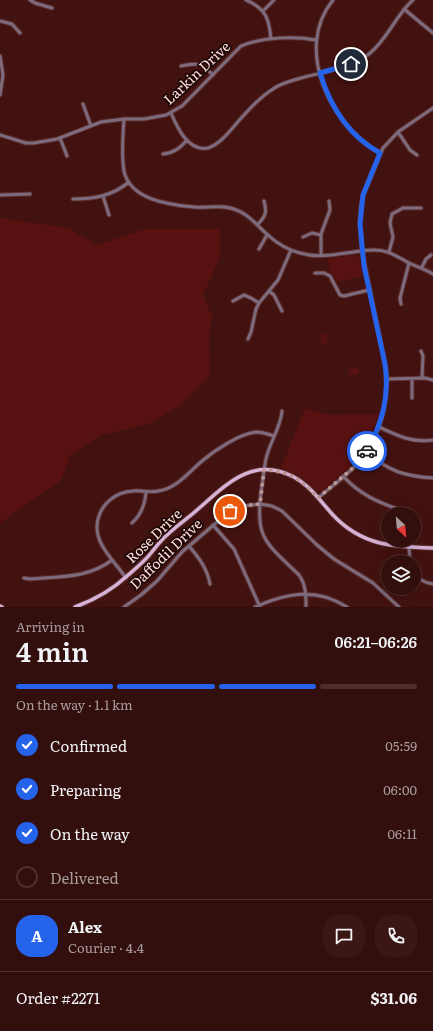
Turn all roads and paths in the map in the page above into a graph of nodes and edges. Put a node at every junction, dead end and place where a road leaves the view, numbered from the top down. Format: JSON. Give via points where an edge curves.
{"nodes":[{"id":1,"x":30,"y":0,"type":"edge"},
{"id":2,"x":246,"y":0,"type":"edge"},
{"id":3,"x":274,"y":0,"type":"edge"},
{"id":4,"x":334,"y":0,"type":"edge"},
{"id":5,"x":413,"y":0,"type":"edge"},
{"id":6,"x":52,"y":8,"type":"dead end"},
{"id":7,"x":404,"y":9,"type":"junction"},
{"id":8,"x":263,"y":11,"type":"junction"},
{"id":9,"x":0,"y":21,"type":"edge"},
{"id":10,"x":20,"y":33,"type":"dead end"},
{"id":11,"x":433,"y":33,"type":"edge"},
{"id":12,"x":270,"y":40,"type":"junction"},
{"id":13,"x":316,"y":40,"type":"junction"},
{"id":14,"x":0,"y":56,"type":"edge"},
{"id":15,"x":180,"y":66,"type":"dead end"},
{"id":16,"x":320,"y":73,"type":"junction"},
{"id":17,"x":213,"y":74,"type":"junction"},
{"id":18,"x":0,"y":95,"type":"edge"},
{"id":19,"x":83,"y":104,"type":"dead end"},
{"id":20,"x":433,"y":108,"type":"edge"},
{"id":21,"x":171,"y":113,"type":"junction"},
{"id":22,"x":124,"y":119,"type":"junction"},
{"id":23,"x":91,"y":126,"type":"junction"},
{"id":24,"x":398,"y":132,"type":"junction"},
{"id":25,"x":0,"y":134,"type":"edge"},
{"id":26,"x":60,"y":138,"type":"junction"},
{"id":27,"x":187,"y":140,"type":"junction"},
{"id":28,"x":380,"y":153,"type":"junction"},
{"id":29,"x":163,"y":154,"type":"dead end"},
{"id":30,"x":417,"y":155,"type":"dead end"},
{"id":31,"x":68,"y":156,"type":"dead end"},
{"id":32,"x":129,"y":182,"type":"junction"},
{"id":33,"x":30,"y":194,"type":"dead end"},
{"id":34,"x":0,"y":195,"type":"edge"},
{"id":35,"x":103,"y":196,"type":"junction"},
{"id":36,"x":73,"y":199,"type":"dead end"},
{"id":37,"x":264,"y":201,"type":"dead end"},
{"id":38,"x":328,"y":201,"type":"dead end"},
{"id":39,"x":421,"y":208,"type":"dead end"},
{"id":40,"x":109,"y":215,"type":"dead end"},
{"id":41,"x":258,"y":224,"type":"junction"},
{"id":42,"x":321,"y":234,"type":"junction"},
{"id":43,"x":267,"y":235,"type":"junction"},
{"id":44,"x":303,"y":237,"type":"dead end"},
{"id":45,"x":258,"y":249,"type":"dead end"},
{"id":46,"x":291,"y":250,"type":"junction"},
{"id":47,"x":362,"y":251,"type":"junction"},
{"id":48,"x":389,"y":252,"type":"junction"},
{"id":49,"x":320,"y":255,"type":"junction"},
{"id":50,"x":431,"y":255,"type":"dead end"},
{"id":51,"x":410,"y":263,"type":"junction"},
{"id":52,"x":422,"y":267,"type":"junction"},
{"id":53,"x":314,"y":273,"type":"dead end"},
{"id":54,"x":433,"y":274,"type":"edge"},
{"id":55,"x":370,"y":290,"type":"junction"},
{"id":56,"x":269,"y":291,"type":"junction"},
{"id":57,"x":233,"y":301,"type":"dead end"},
{"id":58,"x":259,"y":303,"type":"junction"},
{"id":59,"x":401,"y":304,"type":"dead end"},
{"id":60,"x":282,"y":311,"type":"dead end"},
{"id":61,"x":248,"y":339,"type":"dead end"},
{"id":62,"x":421,"y":351,"type":"dead end"},
{"id":63,"x":422,"y":378,"type":"junction"},
{"id":64,"x":387,"y":379,"type":"junction"},
{"id":65,"x":412,"y":379,"type":"junction"},
{"id":66,"x":433,"y":380,"type":"edge"},
{"id":67,"x":412,"y":398,"type":"dead end"},
{"id":68,"x":282,"y":411,"type":"dead end"},
{"id":69,"x":379,"y":427,"type":"junction"},
{"id":70,"x":274,"y":436,"type":"junction"},
{"id":71,"x":433,"y":440,"type":"edge"},
{"id":72,"x":366,"y":453,"type":"junction"},
{"id":73,"x":264,"y":470,"type":"junction"},
{"id":74,"x":343,"y":476,"type":"junction"},
{"id":75,"x":433,"y":478,"type":"edge"},
{"id":76,"x":146,"y":492,"type":"junction"},
{"id":77,"x":318,"y":498,"type":"junction"},
{"id":78,"x":260,"y":504,"type":"junction"},
{"id":79,"x":394,"y":507,"type":"edge"},
{"id":80,"x":132,"y":523,"type":"dead end"},
{"id":81,"x":213,"y":525,"type":"junction"},
{"id":82,"x":381,"y":544,"type":"edge"},
{"id":83,"x":189,"y":546,"type":"junction"},
{"id":84,"x":409,"y":547,"type":"joint"},
{"id":85,"x":433,"y":548,"type":"edge"},
{"id":86,"x":410,"y":555,"type":"edge"},
{"id":87,"x":112,"y":560,"type":"junction"},
{"id":88,"x":24,"y":578,"type":"dead end"},
{"id":89,"x":126,"y":578,"type":"junction"},
{"id":90,"x":421,"y":580,"type":"edge"},
{"id":91,"x":210,"y":584,"type":"dead end"},
{"id":92,"x":433,"y":584,"type":"edge"},
{"id":93,"x":306,"y":594,"type":"junction"},
{"id":94,"x":88,"y":604,"type":"edge"},
{"id":95,"x":260,"y":606,"type":"edge"},
{"id":96,"x":76,"y":607,"type":"edge"},
{"id":97,"x":124,"y":607,"type":"edge"},
{"id":98,"x":255,"y":607,"type":"edge"},
{"id":99,"x":306,"y":607,"type":"edge"},
{"id":100,"x":347,"y":607,"type":"edge"},
{"id":101,"x":399,"y":607,"type":"edge"}],
"edges":[{"from":1,"to":6,"type":"street"},
{"from":2,"to":8,"type":"street"},
{"from":3,"to":8,"type":"street"},
{"from":4,"to":13,"type":"street","via":[[322,18]]},
{"from":5,"to":7,"type":"street"},
{"from":7,"to":11,"type":"street"},
{"from":7,"to":16,"type":"street","via":[[374,50],[357,61]]},
{"from":8,"to":12,"type":"street","via":[[269,23]]},
{"from":9,"to":10,"type":"street","via":[[12,24]]},
{"from":12,"to":13,"type":"street","name":"Larkin Drive"},
{"from":12,"to":17,"type":"street","name":"Larkin Drive","via":[[242,46]]},
{"from":13,"to":16,"type":"street"},
{"from":14,"to":18,"type":"street","via":[[3,75]]},
{"from":15,"to":17,"type":"street","via":[[195,63]]},
{"from":16,"to":27,"type":"street","via":[[272,89],[214,145],[208,148],[198,147]]},
{"from":16,"to":28,"type":"street","via":[[327,92],[349,128],[361,141]]},
{"from":17,"to":21,"type":"street","name":"Larkin Drive","via":[[182,106]]},
{"from":19,"to":23,"type":"street"},
{"from":20,"to":24,"type":"street"},
{"from":21,"to":22,"type":"street","name":"Larkin Drive","via":[[151,119]]},
{"from":21,"to":27,"type":"street","via":[[180,133]]},
{"from":22,"to":23,"type":"street","name":"Larkin Drive"},
{"from":22,"to":32,"type":"street","via":[[123,164]]},
{"from":23,"to":26,"type":"street","name":"Larkin Drive"},
{"from":24,"to":28,"type":"street"},
{"from":24,"to":30,"type":"street","via":[[410,150]]},
{"from":25,"to":26,"type":"street","name":"Larkin Drive","via":[[26,143]]},
{"from":26,"to":31,"type":"street"},
{"from":27,"to":29,"type":"street","via":[[182,147],[170,154]]},
{"from":28,"to":47,"type":"street","via":[[363,195],[360,224]]},
{"from":32,"to":35,"type":"street"},
{"from":32,"to":41,"type":"street","via":[[155,201],[192,207],[231,208],[244,213]]},
{"from":33,"to":34,"type":"street"},
{"from":35,"to":36,"type":"street"},
{"from":35,"to":40,"type":"street"},
{"from":37,"to":41,"type":"street","via":[[265,217]]},
{"from":38,"to":42,"type":"street","via":[[330,210]]},
{"from":39,"to":48,"type":"street","via":[[404,208],[392,214]]},
{"from":41,"to":43,"type":"street"},
{"from":42,"to":44,"type":"street","via":[[312,233]]},
{"from":42,"to":49,"type":"street"},
{"from":43,"to":45,"type":"street"},
{"from":43,"to":46,"type":"street"},
{"from":46,"to":49,"type":"street"},
{"from":46,"to":56,"type":"street","via":[[282,273]]},
{"from":47,"to":48,"type":"street"},
{"from":47,"to":49,"type":"street"},
{"from":47,"to":55,"type":"street"},
{"from":48,"to":51,"type":"street"},
{"from":50,"to":52,"type":"street"},
{"from":51,"to":52,"type":"street"},
{"from":51,"to":59,"type":"street","via":[[400,298]]},
{"from":52,"to":54,"type":"street"},
{"from":53,"to":55,"type":"street","via":[[330,276],[340,296]]},
{"from":55,"to":64,"type":"street"},
{"from":56,"to":58,"type":"street"},
{"from":56,"to":60,"type":"street","via":[[274,295]]},
{"from":57,"to":58,"type":"street","via":[[244,295]]},
{"from":58,"to":61,"type":"street"},
{"from":62,"to":63,"type":"street"},
{"from":63,"to":65,"type":"street"},
{"from":63,"to":66,"type":"street"},
{"from":64,"to":65,"type":"street"},
{"from":64,"to":69,"type":"street","via":[[386,400]]},
{"from":65,"to":67,"type":"street"},
{"from":68,"to":70,"type":"street"},
{"from":69,"to":71,"type":"street","via":[[416,441]]},
{"from":69,"to":72,"type":"street"},
{"from":70,"to":73,"type":"street"},
{"from":70,"to":76,"type":"street","via":[[256,432],[245,435],[213,452],[171,487],[157,492]]},
{"from":72,"to":74,"type":"street"},
{"from":72,"to":75,"type":"street","via":[[385,467],[401,474]]},
{"from":73,"to":77,"type":"main road","name":"Rose Drive","via":[[292,476],[307,485]]},
{"from":73,"to":78,"type":"street"},
{"from":73,"to":89,"type":"main road","name":"Rose Drive","via":[[247,473],[226,485],[167,534]]},
{"from":74,"to":77,"type":"street"},
{"from":74,"to":79,"type":"street","via":[[358,491]]},
{"from":76,"to":80,"type":"street","via":[[143,509]]},
{"from":76,"to":87,"type":"street","via":[[134,491],[118,495],[107,502],[101,510],[97,531],[102,547]]},
{"from":77,"to":82,"type":"main road","name":"Rose Drive","via":[[340,522],[357,534]]},
{"from":78,"to":81,"type":"street","name":"Daffodil Drive","via":[[235,508]]},
{"from":78,"to":93,"type":"street","via":[[259,521],[264,538],[300,575]]},
{"from":78,"to":101,"type":"street","name":"Daffodil Drive","via":[[282,511],[334,559],[373,583]]},
{"from":81,"to":83,"type":"street","name":"Daffodil Drive"},
{"from":81,"to":95,"type":"street","via":[[234,549]]},
{"from":83,"to":91,"type":"street","via":[[206,569]]},
{"from":83,"to":97,"type":"street","name":"Daffodil Drive","via":[[157,581]]},
{"from":84,"to":85,"type":"main road","name":"Rose Drive"},
{"from":84,"to":86,"type":"street"},
{"from":87,"to":88,"type":"street","via":[[82,574]]},
{"from":87,"to":89,"type":"street"},
{"from":89,"to":94,"type":"main road","name":"Rose Drive"},
{"from":90,"to":92,"type":"street"},
{"from":93,"to":95,"type":"street","via":[[291,594]]},
{"from":93,"to":99,"type":"street"},
{"from":93,"to":100,"type":"street","via":[[334,600]]},
{"from":94,"to":96,"type":"main road","name":"Rose Drive"},
{"from":95,"to":98,"type":"street"}]}
